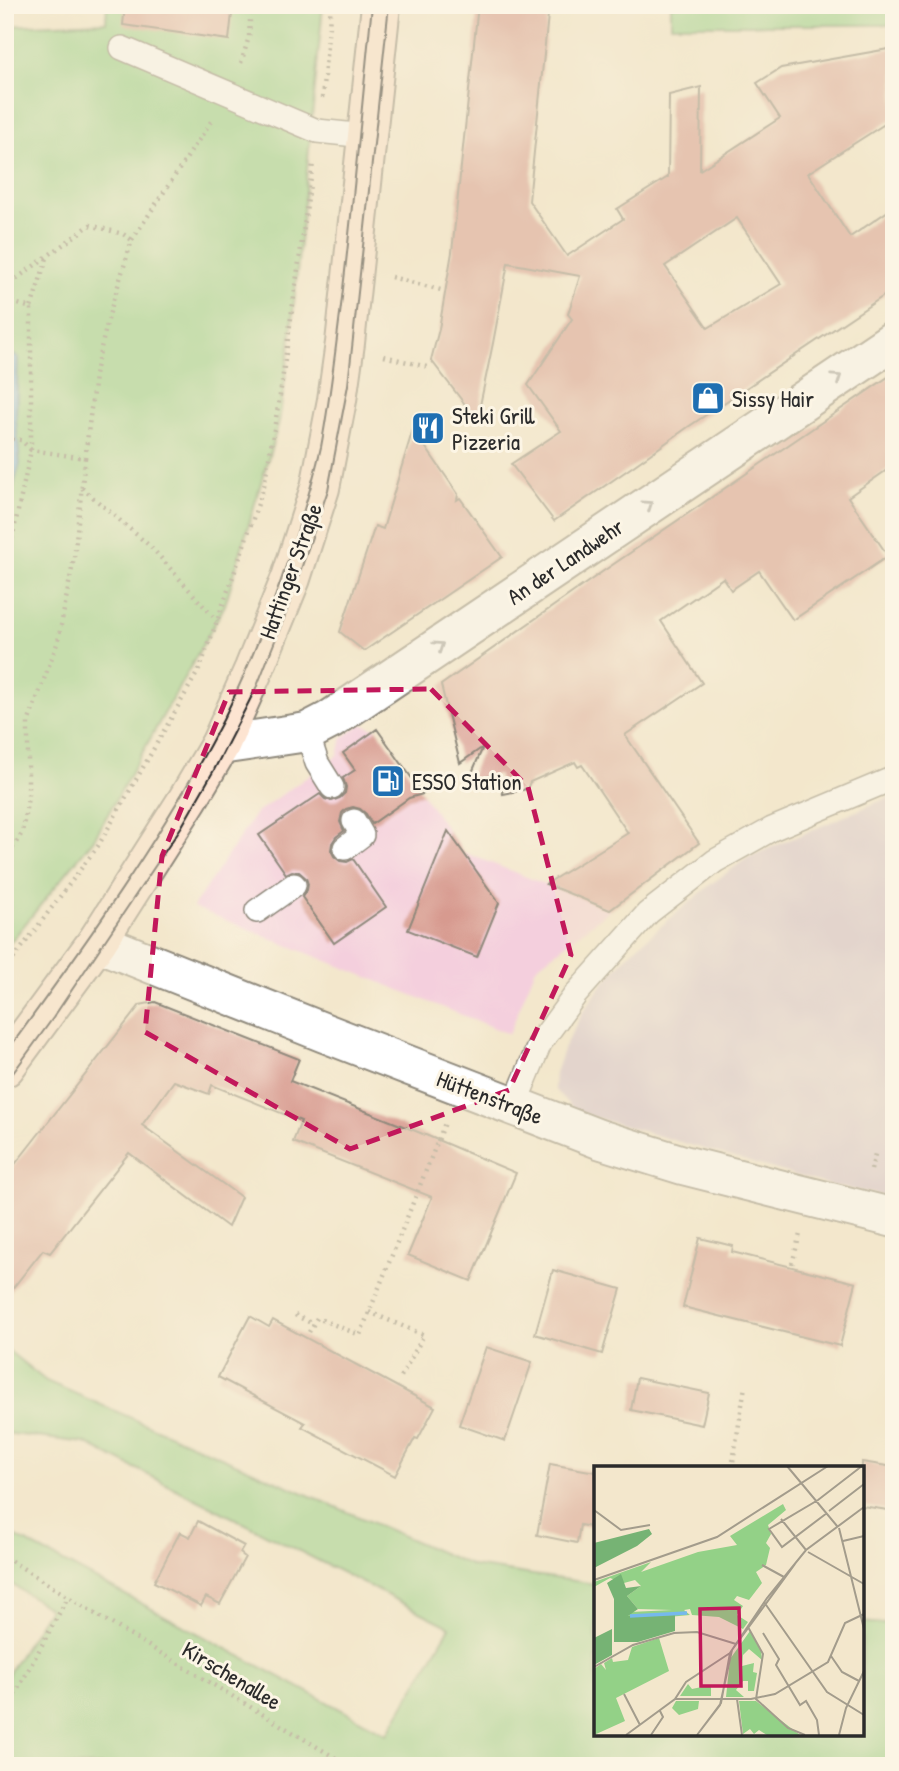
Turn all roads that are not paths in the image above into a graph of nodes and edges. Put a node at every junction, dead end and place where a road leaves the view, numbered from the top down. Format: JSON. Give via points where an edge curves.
{"nodes":[{"id":1,"x":381,"y":5,"type":"edge"},
{"id":2,"x":122,"y":48,"type":"dead end"},
{"id":3,"x":366,"y":136,"type":"junction"},
{"id":4,"x":894,"y":340,"type":"edge"},
{"id":5,"x":307,"y":732,"type":"junction"},
{"id":6,"x":220,"y":745,"type":"junction"},
{"id":7,"x":894,"y":778,"type":"edge"},
{"id":8,"x":332,"y":787,"type":"dead end"},
{"id":9,"x":354,"y":821,"type":"dead end"},
{"id":10,"x":345,"y":848,"type":"dead end"},
{"id":11,"x":294,"y":885,"type":"dead end"},
{"id":12,"x":257,"y":911,"type":"dead end"},
{"id":13,"x":97,"y":942,"type":"junction"},
{"id":14,"x":5,"y":1067,"type":"edge"},
{"id":15,"x":514,"y":1107,"type":"junction"},
{"id":16,"x":894,"y":1218,"type":"edge"}],
"edges":[{"from":1,"to":3,"type":"main road","name":"Hattinger Straße"},
{"from":2,"to":3,"type":"lane","via":[[317,131]]},
{"from":3,"to":6,"type":"main road","name":"Hattinger Straße","via":[[345,343],[320,488],[291,578]]},
{"from":5,"to":4,"type":"street","name":"An der Landwehr","one_way":true},
{"from":5,"to":6,"type":"street","name":"An der Landwehr"},
{"from":5,"to":8,"type":"lane","via":[[317,763]]},
{"from":6,"to":13,"type":"main road","name":"Hattinger Straße"},
{"from":7,"to":15,"type":"lane","via":[[772,829],[715,860],[648,913],[576,994],[540,1043]]},
{"from":9,"to":10,"type":"lane","via":[[362,835]]},
{"from":11,"to":12,"type":"lane"},
{"from":13,"to":14,"type":"main road","name":"Hattinger Straße"},
{"from":13,"to":15,"type":"street","name":"Hüttenstraße"},
{"from":15,"to":16,"type":"street","name":"Hüttenstraße","via":[[683,1165]]}]}
